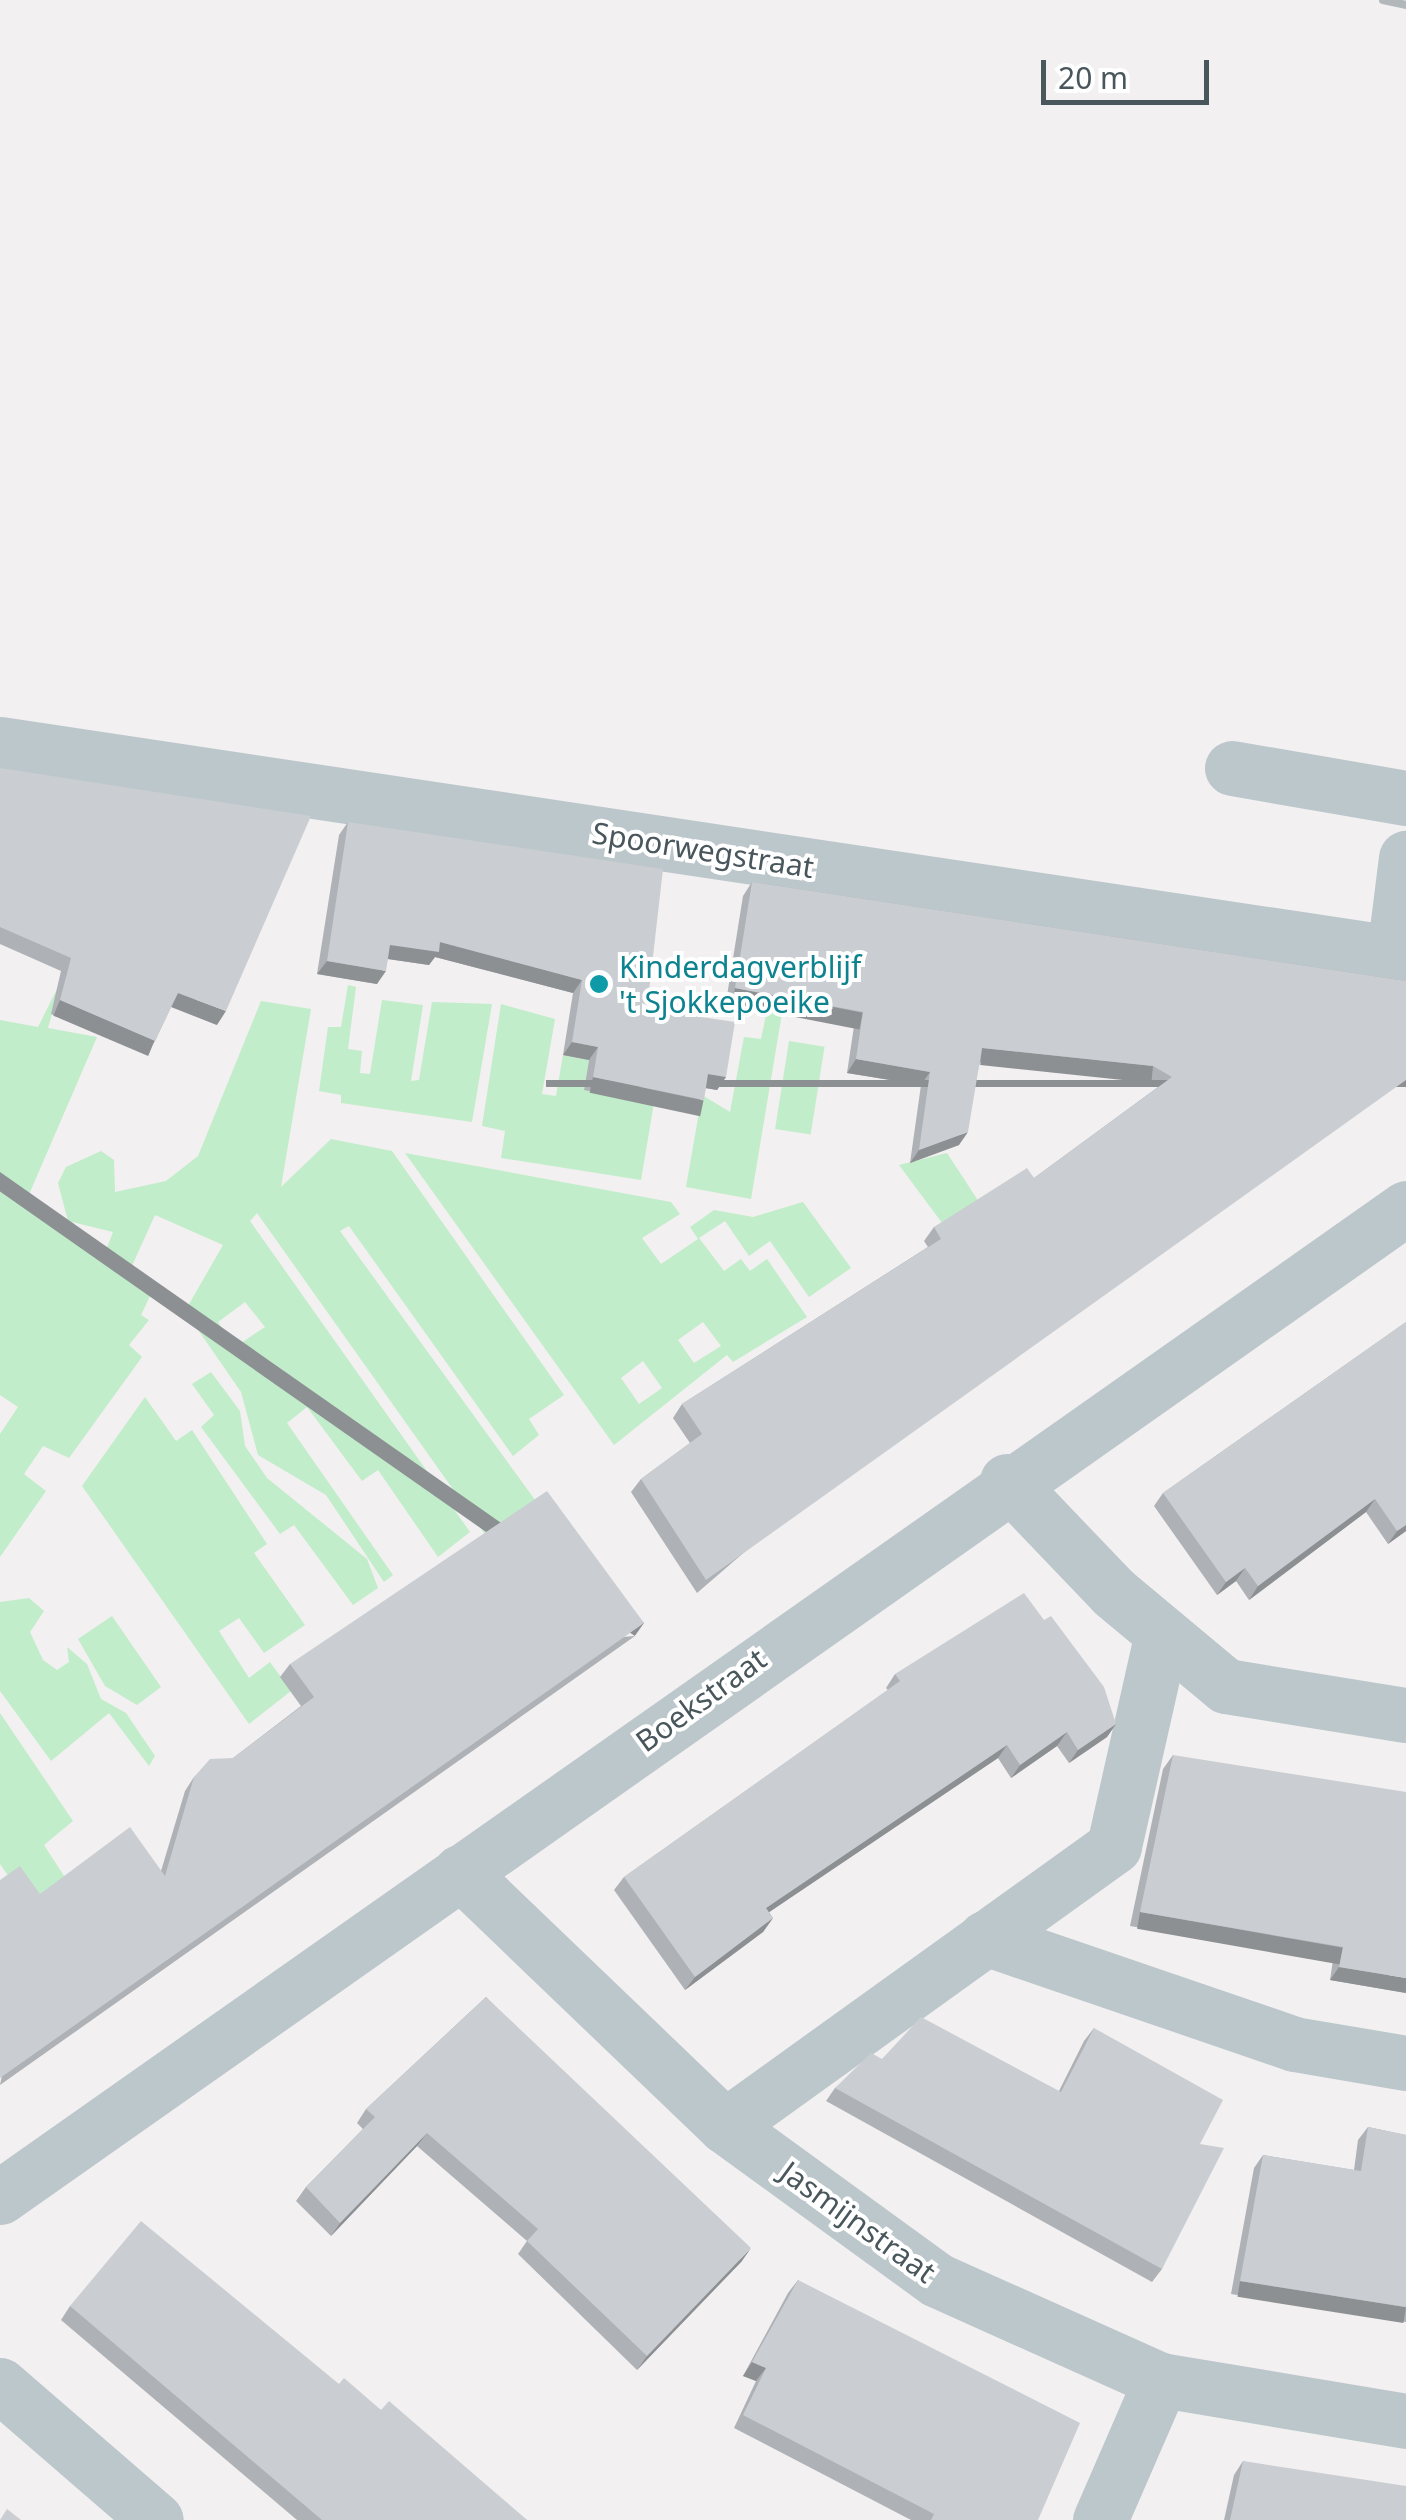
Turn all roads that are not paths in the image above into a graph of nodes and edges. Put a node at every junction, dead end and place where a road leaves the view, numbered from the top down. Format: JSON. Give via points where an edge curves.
{"nodes":[{"id":1,"x":0,"y":744,"type":"edge"},
{"id":2,"x":1232,"y":768,"type":"dead end"},
{"id":3,"x":1406,"y":798,"type":"edge"},
{"id":4,"x":1406,"y":858,"type":"edge"},
{"id":5,"x":1400,"y":955,"type":"edge"},
{"id":6,"x":1406,"y":1208,"type":"edge"},
{"id":7,"x":1007,"y":1481,"type":"junction"},
{"id":8,"x":1162,"y":1633,"type":"junction"},
{"id":9,"x":1406,"y":1715,"type":"edge"},
{"id":10,"x":460,"y":1872,"type":"junction"},
{"id":11,"x":986,"y":1938,"type":"junction"},
{"id":12,"x":1406,"y":2063,"type":"edge"},
{"id":13,"x":725,"y":2126,"type":"junction"},
{"id":14,"x":0,"y":2197,"type":"edge"},
{"id":15,"x":1161,"y":2380,"type":"junction"},
{"id":16,"x":0,"y":2385,"type":"edge"},
{"id":17,"x":1406,"y":2421,"type":"edge"},
{"id":18,"x":156,"y":2520,"type":"edge"},
{"id":19,"x":1100,"y":2520,"type":"edge"}],
"edges":[{"from":1,"to":5,"type":"street","name":"Spoorwegstraat"},
{"from":2,"to":3,"type":"street"},
{"from":4,"to":5,"type":"street"},
{"from":6,"to":7,"type":"street","name":"Boekstraat"},
{"from":7,"to":8,"type":"street"},
{"from":7,"to":10,"type":"street","name":"Boekstraat"},
{"from":8,"to":9,"type":"street","via":[[1226,1686]]},
{"from":8,"to":11,"type":"street","via":[[1114,1846]]},
{"from":10,"to":13,"type":"street","name":"Jasmijnstraat"},
{"from":10,"to":14,"type":"street","name":"Boekstraat"},
{"from":11,"to":12,"type":"street","via":[[1294,2044]]},
{"from":11,"to":13,"type":"street"},
{"from":13,"to":15,"type":"street","name":"Jasmijnstraat","via":[[937,2280]]},
{"from":15,"to":17,"type":"street","name":"Jasmijnstraat"},
{"from":15,"to":19,"type":"street"},
{"from":16,"to":18,"type":"street"}]}
